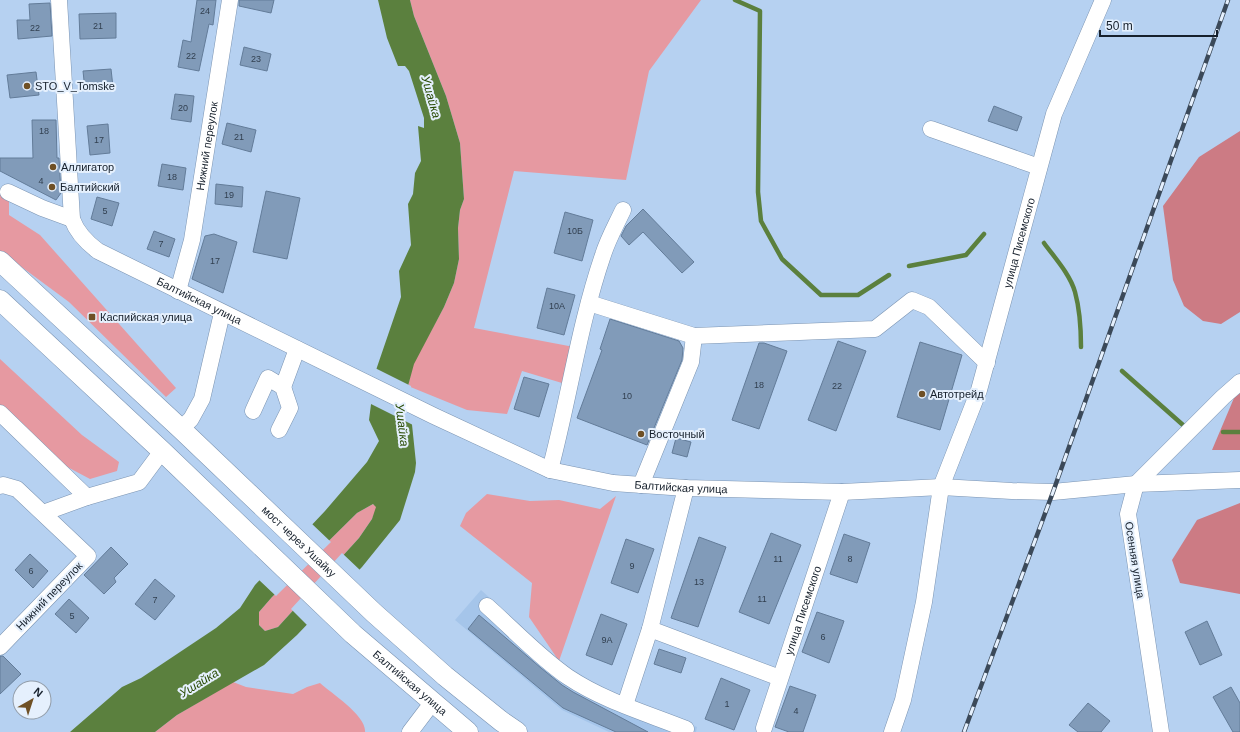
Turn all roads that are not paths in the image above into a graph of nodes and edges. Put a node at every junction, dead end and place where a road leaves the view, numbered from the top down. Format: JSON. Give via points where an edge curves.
{"nodes":[{"id":1,"x":59,"y":0,"type":"edge"},
{"id":2,"x":230,"y":0,"type":"edge"},
{"id":3,"x":1103,"y":0,"type":"edge"},
{"id":4,"x":931,"y":129,"type":"dead end"},
{"id":5,"x":1039,"y":167,"type":"junction"},
{"id":6,"x":8,"y":192,"type":"dead end"},
{"id":7,"x":623,"y":210,"type":"dead end"},
{"id":8,"x":72,"y":219,"type":"junction"},
{"id":9,"x":0,"y":261,"type":"edge"},
{"id":10,"x":178,"y":291,"type":"junction"},
{"id":11,"x":0,"y":300,"type":"edge"},
{"id":12,"x":589,"y":302,"type":"junction"},
{"id":13,"x":222,"y":313,"type":"junction"},
{"id":14,"x":694,"y":336,"type":"junction"},
{"id":15,"x":297,"y":349,"type":"junction"},
{"id":16,"x":987,"y":363,"type":"junction"},
{"id":17,"x":1240,"y":382,"type":"edge"},
{"id":18,"x":283,"y":387,"type":"junction"},
{"id":19,"x":253,"y":411,"type":"dead end"},
{"id":20,"x":0,"y":413,"type":"edge"},
{"id":21,"x":181,"y":429,"type":"junction"},
{"id":22,"x":279,"y":430,"type":"dead end"},
{"id":23,"x":162,"y":451,"type":"junction"},
{"id":24,"x":550,"y":470,"type":"junction"},
{"id":25,"x":1240,"y":480,"type":"edge"},
{"id":26,"x":1136,"y":484,"type":"junction"},
{"id":27,"x":641,"y":485,"type":"junction"},
{"id":28,"x":0,"y":486,"type":"edge"},
{"id":29,"x":941,"y":487,"type":"junction"},
{"id":30,"x":686,"y":488,"type":"junction"},
{"id":31,"x":842,"y":492,"type":"junction"},
{"id":32,"x":87,"y":498,"type":"junction"},
{"id":33,"x":43,"y":513,"type":"junction"},
{"id":34,"x":487,"y":606,"type":"dead end"},
{"id":35,"x":650,"y":629,"type":"junction"},
{"id":36,"x":0,"y":647,"type":"edge"},
{"id":37,"x":780,"y":678,"type":"junction"},
{"id":38,"x":432,"y":703,"type":"junction"},
{"id":39,"x":625,"y":705,"type":"junction"},
{"id":40,"x":764,"y":728,"type":"dead end"},
{"id":41,"x":686,"y":729,"type":"dead end"},
{"id":42,"x":410,"y":732,"type":"edge"},
{"id":43,"x":468,"y":732,"type":"edge"},
{"id":44,"x":517,"y":732,"type":"edge"},
{"id":45,"x":892,"y":732,"type":"edge"},
{"id":46,"x":1161,"y":732,"type":"edge"}],
"edges":[{"from":1,"to":8,"type":"street"},
{"from":2,"to":10,"type":"street","name":"Нижний переулок","via":[[192,240]]},
{"from":3,"to":5,"type":"street","name":"улица Писемского","via":[[1054,114]]},
{"from":4,"to":5,"type":"street"},
{"from":5,"to":16,"type":"street","name":"улица Писемского"},
{"from":6,"to":8,"type":"street"},
{"from":7,"to":12,"type":"street","via":[[603,253]]},
{"from":8,"to":10,"type":"street","name":"Балтийская улица","via":[[82,238],[98,251]]},
{"from":9,"to":21,"type":"main road"},
{"from":10,"to":13,"type":"street","name":"Балтийская улица"},
{"from":11,"to":23,"type":"main road"},
{"from":12,"to":14,"type":"street"},
{"from":12,"to":24,"type":"street"},
{"from":13,"to":15,"type":"street","name":"Балтийская улица"},
{"from":13,"to":21,"type":"street","via":[[202,399],[191,419]]},
{"from":14,"to":16,"type":"street","via":[[875,329],[912,300],[929,307]]},
{"from":14,"to":27,"type":"street","via":[[690,362]]},
{"from":15,"to":18,"type":"street"},
{"from":15,"to":24,"type":"street","name":"Балтийская улица"},
{"from":16,"to":29,"type":"street","name":"улица Писемского"},
{"from":17,"to":26,"type":"street"},
{"from":18,"to":19,"type":"street","via":[[268,378]]},
{"from":18,"to":22,"type":"street","via":[[290,408]]},
{"from":20,"to":32,"type":"street"},
{"from":21,"to":44,"type":"main road","name":"мост через Ушайку","via":[[374,612],[445,676]]},
{"from":23,"to":32,"type":"street","via":[[139,482]]},
{"from":23,"to":38,"type":"main road","name":"Балтийская улица","via":[[353,634]]},
{"from":24,"to":27,"type":"street","name":"Балтийская улица","via":[[613,483]]},
{"from":25,"to":26,"type":"street","name":"Балтийская улица"},
{"from":26,"to":29,"type":"street","name":"Балтийская улица","via":[[1053,492]]},
{"from":26,"to":46,"type":"street","name":"Осенняя улица","via":[[1128,514]]},
{"from":27,"to":30,"type":"street","name":"Балтийская улица"},
{"from":28,"to":33,"type":"street","via":[[17,489]]},
{"from":29,"to":31,"type":"street","name":"Балтийская улица"},
{"from":29,"to":45,"type":"street","name":"улица Писемского","via":[[924,602],[903,700]]},
{"from":30,"to":31,"type":"street","name":"Балтийская улица"},
{"from":30,"to":35,"type":"street"},
{"from":31,"to":37,"type":"street","name":"улица Писемского"},
{"from":32,"to":33,"type":"street"},
{"from":33,"to":36,"type":"street","name":"Нижний переулок","via":[[88,556]]},
{"from":34,"to":39,"type":"street","via":[[568,677],[599,695]]},
{"from":35,"to":37,"type":"street"},
{"from":35,"to":39,"type":"street"},
{"from":37,"to":40,"type":"street","name":"улица Писемского"},
{"from":38,"to":42,"type":"street"},
{"from":38,"to":43,"type":"main road","name":"Балтийская улица"},
{"from":39,"to":41,"type":"street"}]}
